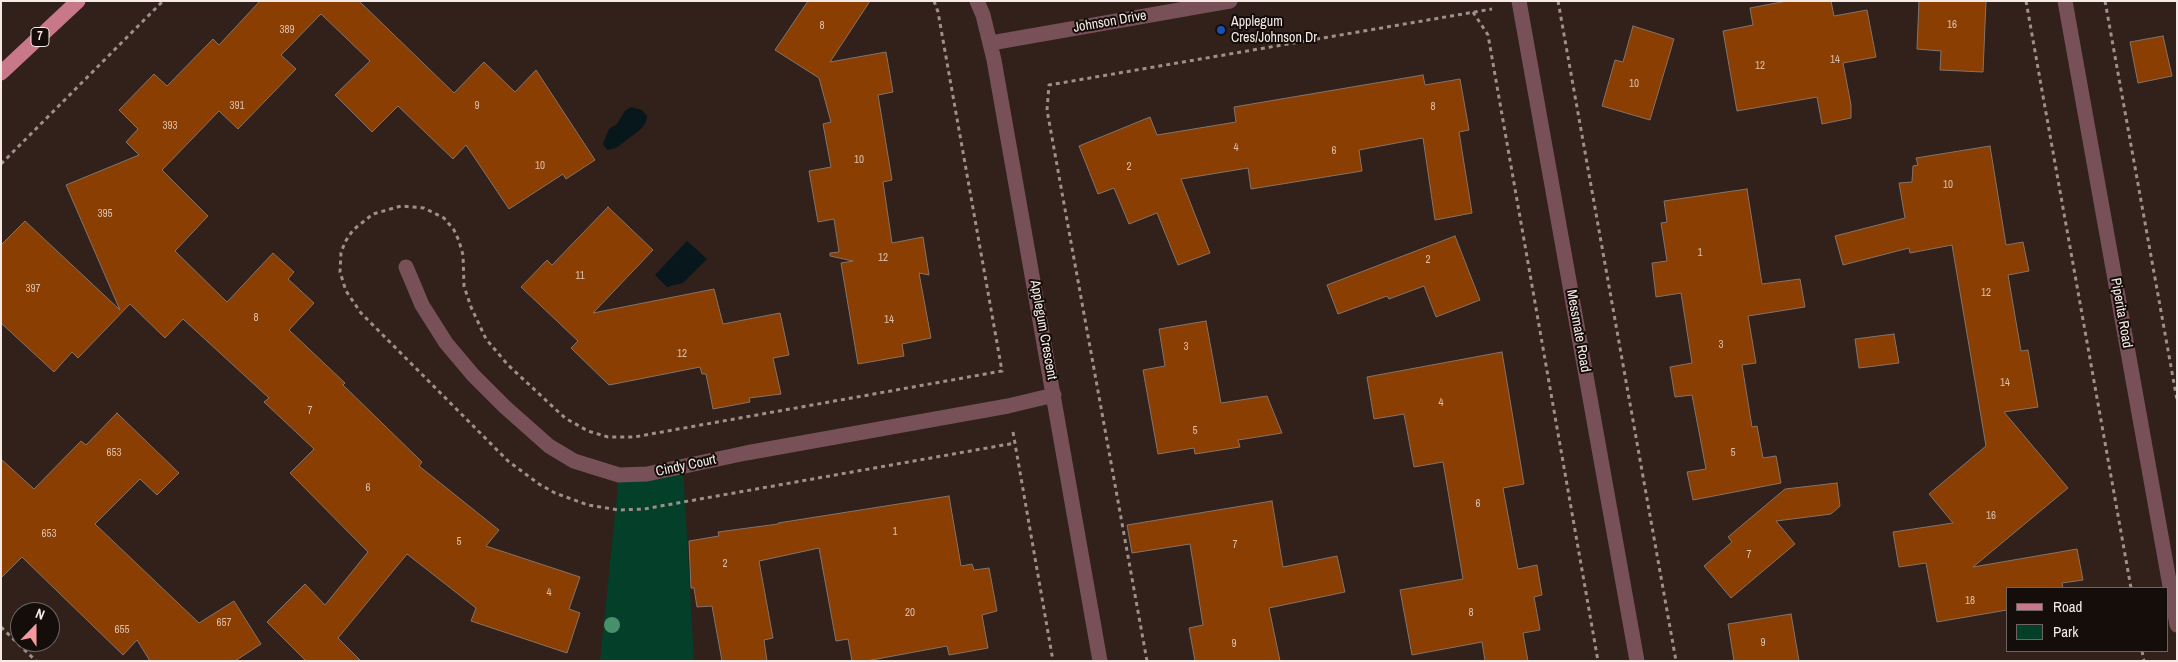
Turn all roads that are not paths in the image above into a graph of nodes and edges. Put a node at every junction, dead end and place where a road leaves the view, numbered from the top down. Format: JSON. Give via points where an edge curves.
{"nodes":[{"id":1,"x":78,"y":1,"type":"edge"},
{"id":2,"x":977,"y":1,"type":"edge"},
{"id":3,"x":1230,"y":1,"type":"edge"},
{"id":4,"x":1520,"y":1,"type":"edge"},
{"id":5,"x":2065,"y":1,"type":"edge"},
{"id":6,"x":991,"y":43,"type":"junction"},
{"id":7,"x":1,"y":73,"type":"edge"},
{"id":8,"x":406,"y":267,"type":"dead end"},
{"id":9,"x":1054,"y":395,"type":"junction"},
{"id":10,"x":2177,"y":625,"type":"edge"},
{"id":11,"x":1100,"y":661,"type":"edge"},
{"id":12,"x":1636,"y":661,"type":"edge"}],
"edges":[{"from":1,"to":7,"type":"main road","number":"7"},
{"from":2,"to":6,"type":"street","name":"Applegum Crescent"},
{"from":3,"to":6,"type":"street","name":"Johnson Drive"},
{"from":4,"to":12,"type":"street","name":"Messmate Road"},
{"from":5,"to":10,"type":"street","name":"Piperita Road"},
{"from":6,"to":9,"type":"street","name":"Applegum Crescent"},
{"from":8,"to":9,"type":"street","name":"Cindy Court","via":[[422,305],[446,343],[473,375],[561,454],[588,467],[619,475],[647,474]]},
{"from":9,"to":11,"type":"street","name":"Applegum Crescent"}]}
